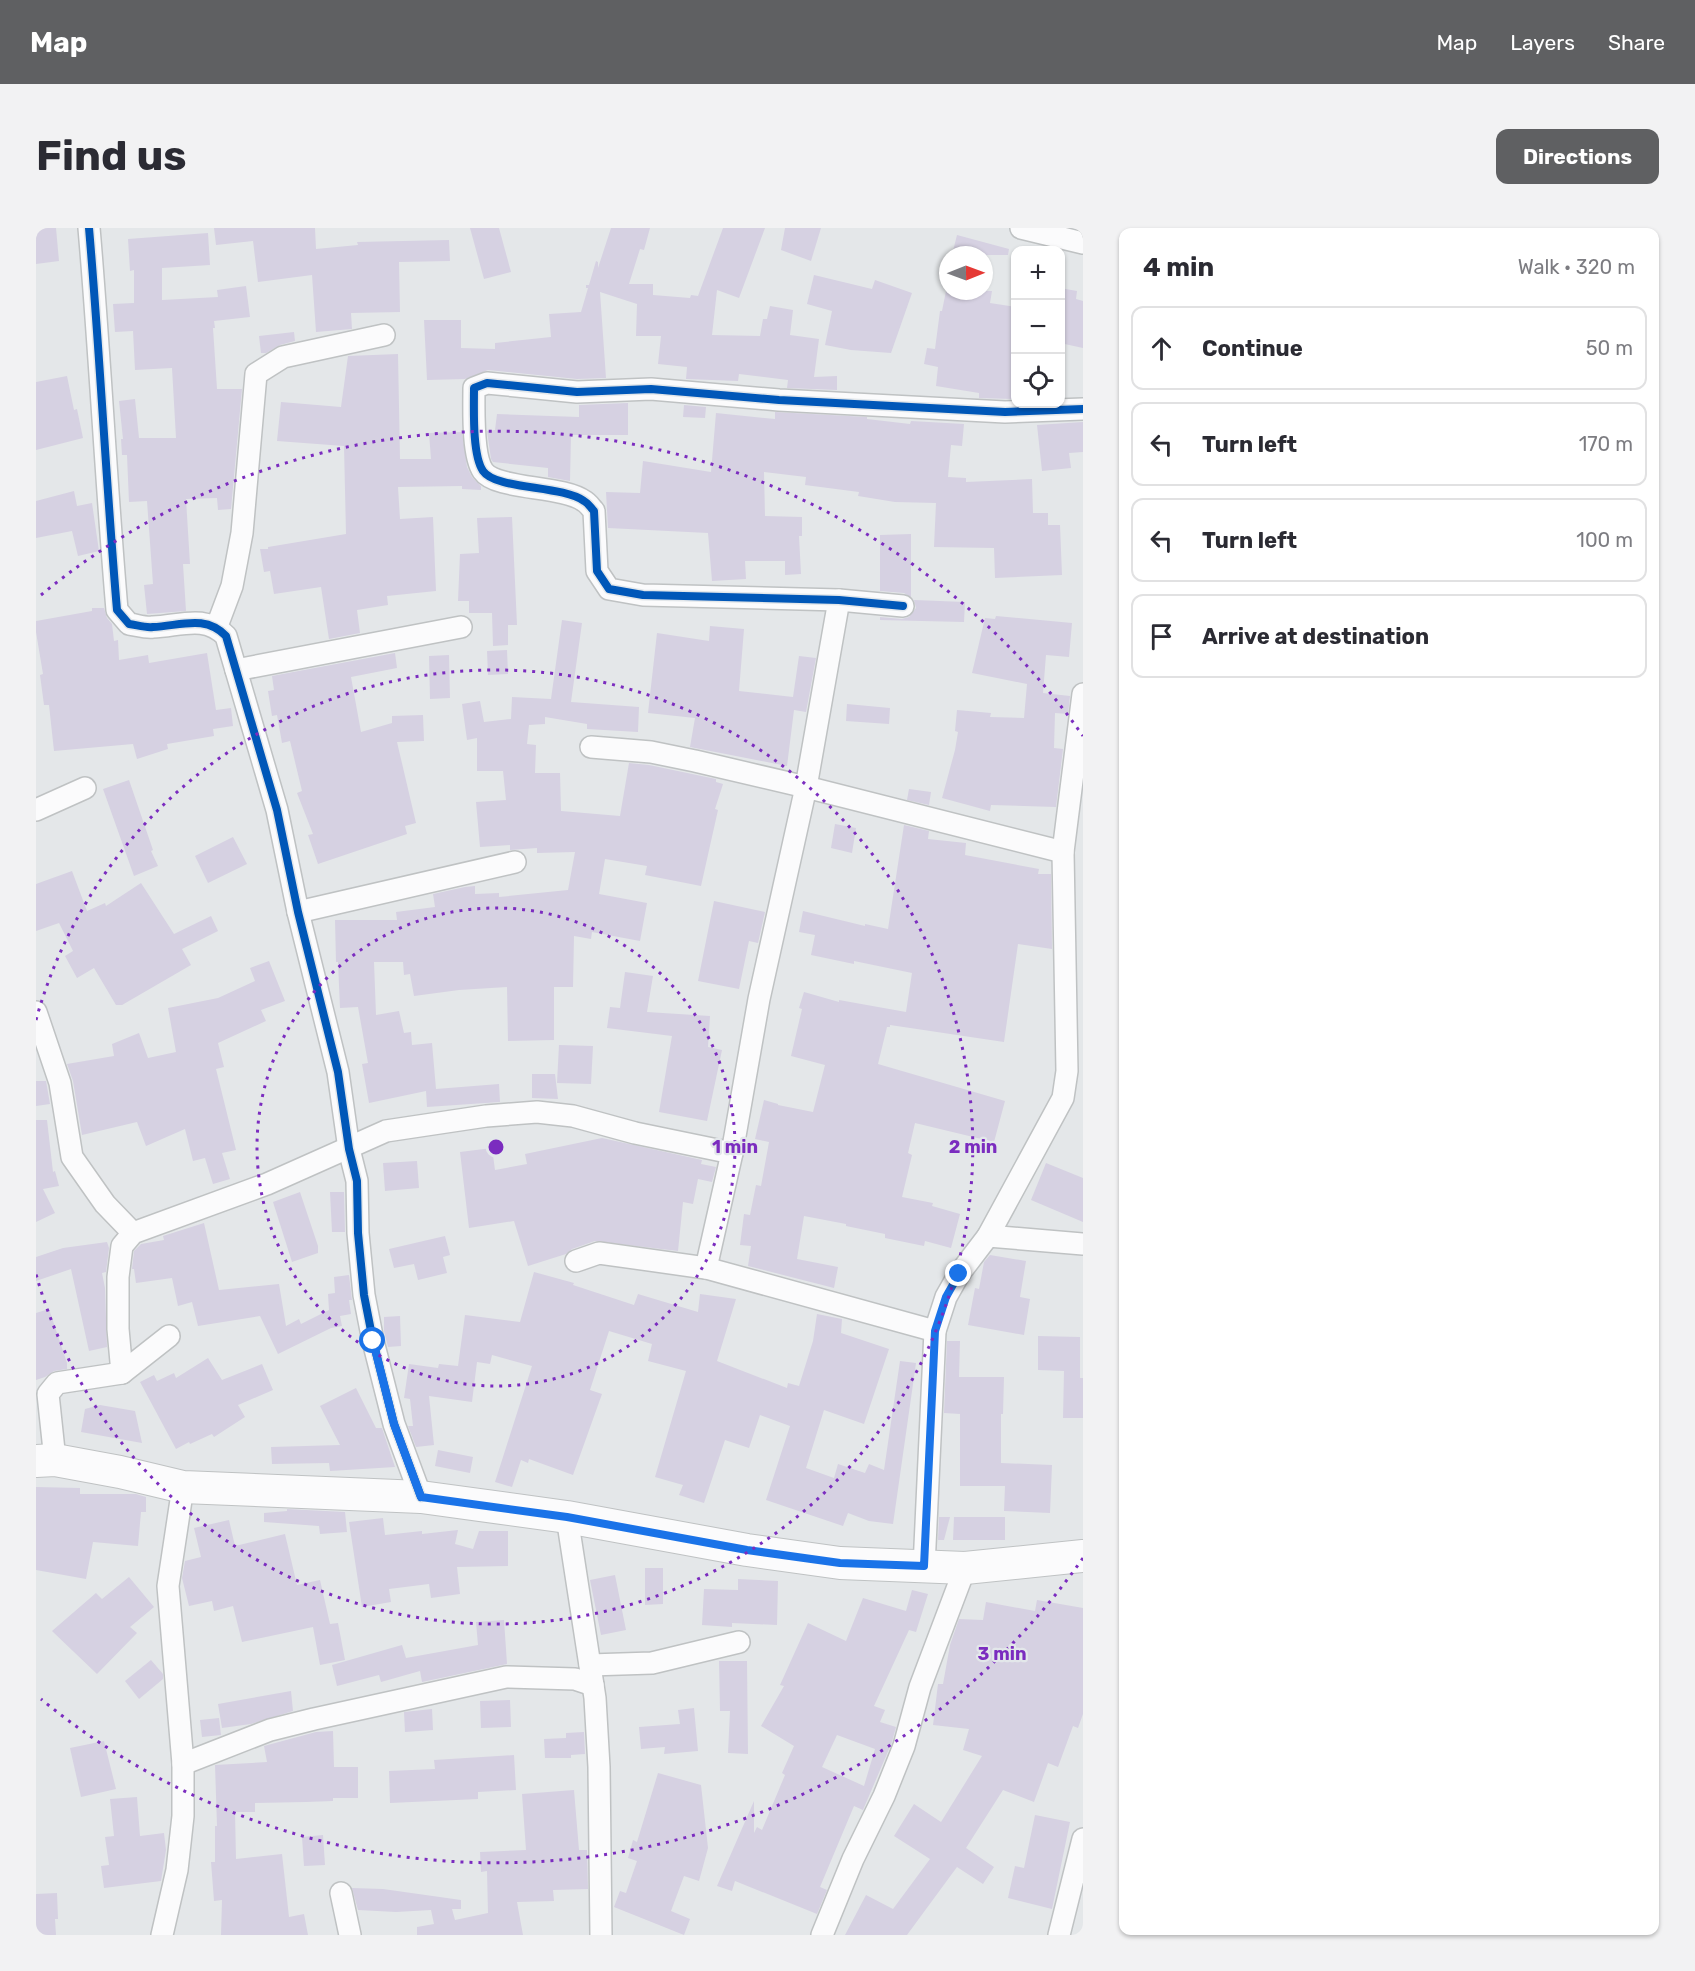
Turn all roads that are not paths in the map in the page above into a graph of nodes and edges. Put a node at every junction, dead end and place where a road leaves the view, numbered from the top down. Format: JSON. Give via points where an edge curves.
{"nodes":[{"id":1,"x":89,"y":228,"type":"edge"},
{"id":2,"x":1021,"y":228,"type":"edge"},
{"id":3,"x":1083,"y":243,"type":"edge"},
{"id":4,"x":384,"y":335,"type":"dead end"},
{"id":5,"x":1083,"y":409,"type":"edge"},
{"id":6,"x":839,"y":600,"type":"junction"},
{"id":7,"x":903,"y":606,"type":"dead end"},
{"id":8,"x":217,"y":626,"type":"junction"},
{"id":9,"x":461,"y":627,"type":"dead end"},
{"id":10,"x":236,"y":670,"type":"junction"},
{"id":11,"x":1083,"y":694,"type":"edge"},
{"id":12,"x":591,"y":747,"type":"dead end"},
{"id":13,"x":806,"y":787,"type":"junction"},
{"id":14,"x":85,"y":788,"type":"dead end"},
{"id":15,"x":36,"y":810,"type":"edge"},
{"id":16,"x":1063,"y":852,"type":"junction"},
{"id":17,"x":515,"y":862,"type":"dead end"},
{"id":18,"x":298,"y":912,"type":"junction"},
{"id":19,"x":36,"y":1012,"type":"edge"},
{"id":20,"x":349,"y":1149,"type":"junction"},
{"id":21,"x":732,"y":1153,"type":"junction"},
{"id":22,"x":133,"y":1233,"type":"junction"},
{"id":23,"x":988,"y":1236,"type":"junction"},
{"id":24,"x":1083,"y":1244,"type":"edge"},
{"id":25,"x":576,"y":1262,"type":"dead end"},
{"id":26,"x":706,"y":1268,"type":"junction"},
{"id":27,"x":935,"y":1331,"type":"junction"},
{"id":28,"x":169,"y":1336,"type":"dead end"},
{"id":29,"x":122,"y":1373,"type":"junction"},
{"id":30,"x":46,"y":1461,"type":"edge"},
{"id":31,"x":183,"y":1487,"type":"junction"},
{"id":32,"x":421,"y":1497,"type":"junction"},
{"id":33,"x":567,"y":1517,"type":"junction"},
{"id":34,"x":1083,"y":1556,"type":"edge"},
{"id":35,"x":924,"y":1566,"type":"junction"},
{"id":36,"x":965,"y":1568,"type":"junction"},
{"id":37,"x":739,"y":1642,"type":"dead end"},
{"id":38,"x":591,"y":1675,"type":"junction"},
{"id":39,"x":183,"y":1764,"type":"junction"},
{"id":40,"x":1083,"y":1839,"type":"edge"},
{"id":41,"x":341,"y":1893,"type":"dead end"},
{"id":42,"x":162,"y":1935,"type":"edge"},
{"id":43,"x":350,"y":1935,"type":"edge"},
{"id":44,"x":601,"y":1935,"type":"edge"},
{"id":45,"x":822,"y":1935,"type":"edge"},
{"id":46,"x":1059,"y":1935,"type":"edge"}],
"edges":[{"from":1,"to":8,"type":"street","via":[[117,610],[129,624],[150,628],[200,623]]},
{"from":2,"to":3,"type":"street"},
{"from":4,"to":8,"type":"street","via":[[283,357],[255,374],[242,533],[232,586]]},
{"from":5,"to":6,"type":"street","via":[[1005,412],[779,400],[651,388],[577,392],[487,383],[474,388],[476,450],[483,471],[497,480],[583,500],[594,511],[597,571],[609,589],[643,595]]},
{"from":6,"to":7,"type":"street"},
{"from":6,"to":13,"type":"street"},
{"from":8,"to":10,"type":"street","via":[[226,636]]},
{"from":9,"to":10,"type":"street"},
{"from":10,"to":18,"type":"street","via":[[277,810]]},
{"from":11,"to":16,"type":"street"},
{"from":12,"to":13,"type":"street","via":[[651,752]]},
{"from":13,"to":16,"type":"street"},
{"from":13,"to":21,"type":"street","via":[[759,999]]},
{"from":14,"to":15,"type":"street"},
{"from":16,"to":23,"type":"street","via":[[1067,1071],[1063,1098]]},
{"from":17,"to":18,"type":"street"},
{"from":18,"to":20,"type":"street","via":[[338,1072]]},
{"from":19,"to":22,"type":"street","via":[[60,1083],[72,1157],[105,1204]]},
{"from":20,"to":21,"type":"street","via":[[386,1131],[537,1112],[573,1116]]},
{"from":20,"to":22,"type":"street"},
{"from":20,"to":32,"type":"street","via":[[357,1181],[364,1295],[373,1341],[394,1424]]},
{"from":21,"to":26,"type":"street"},
{"from":22,"to":29,"type":"street","via":[[122,1246],[118,1277]]},
{"from":23,"to":24,"type":"street"},
{"from":23,"to":27,"type":"street","via":[[946,1297]]},
{"from":25,"to":26,"type":"street","via":[[599,1254]]},
{"from":26,"to":27,"type":"street"},
{"from":27,"to":35,"type":"street"},
{"from":28,"to":29,"type":"street"},
{"from":29,"to":30,"type":"street","via":[[57,1383],[48,1394]]},
{"from":30,"to":31,"type":"main road"},
{"from":31,"to":32,"type":"main road"},
{"from":31,"to":39,"type":"street","via":[[168,1586]]},
{"from":32,"to":33,"type":"main road"},
{"from":33,"to":35,"type":"main road","via":[[840,1563]]},
{"from":33,"to":38,"type":"street"},
{"from":34,"to":36,"type":"main road"},
{"from":35,"to":36,"type":"main road"},
{"from":36,"to":45,"type":"street","via":[[920,1687],[904,1746]]},
{"from":37,"to":38,"type":"street"},
{"from":38,"to":39,"type":"street","via":[[506,1677],[270,1730]]},
{"from":38,"to":44,"type":"street","via":[[599,1767]]},
{"from":39,"to":42,"type":"street","via":[[177,1870]]},
{"from":40,"to":46,"type":"street"},
{"from":41,"to":43,"type":"street"}]}
